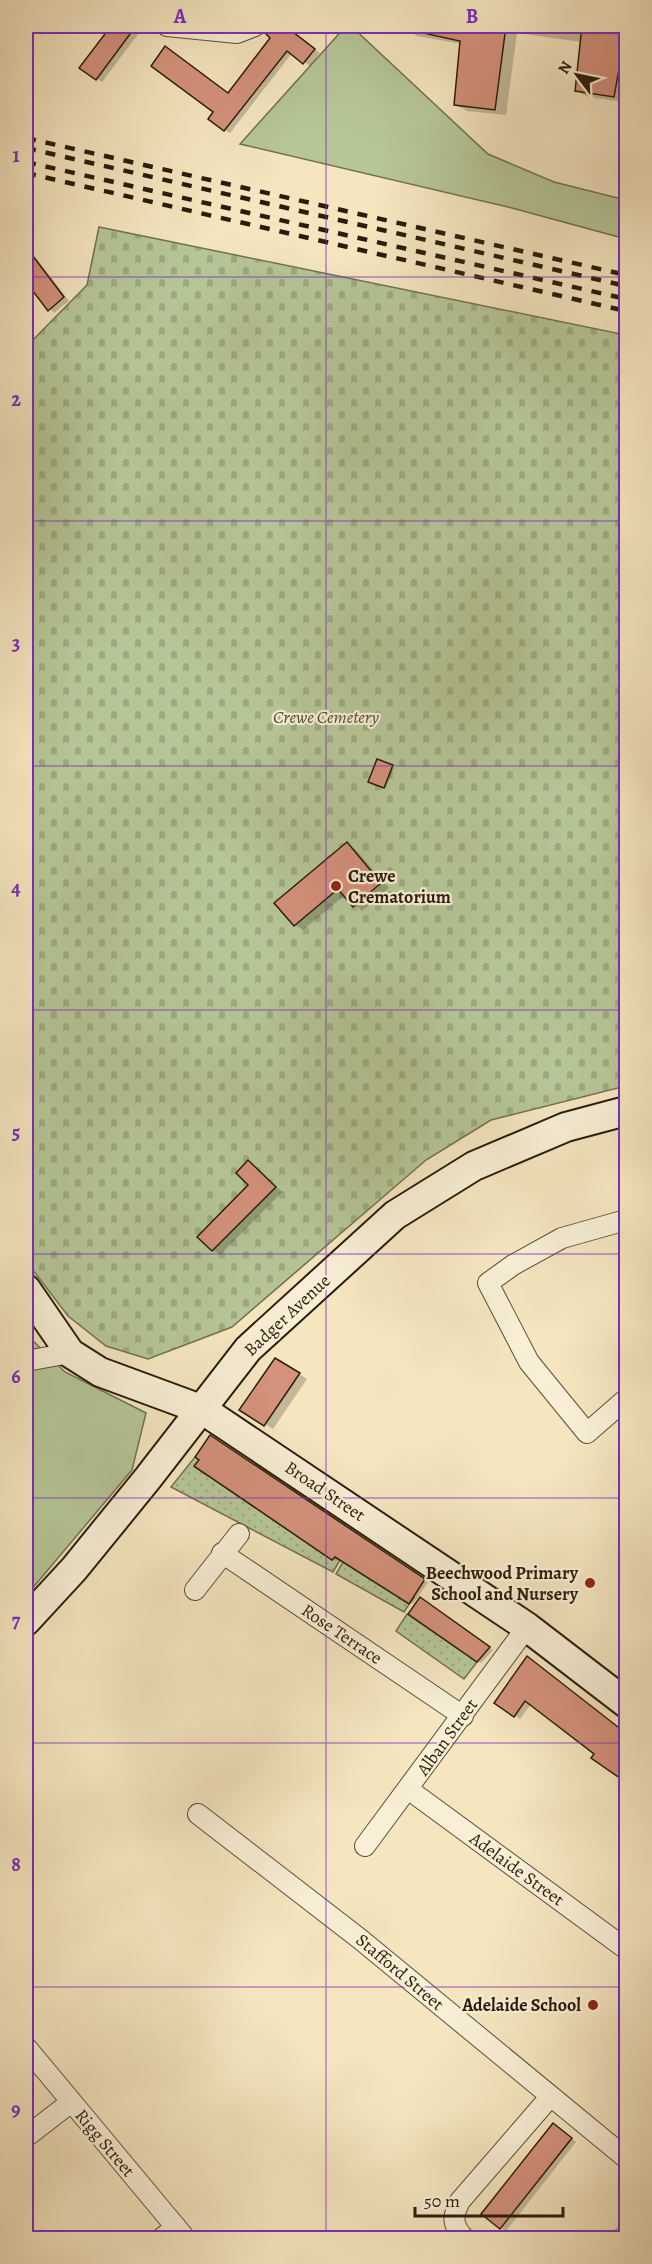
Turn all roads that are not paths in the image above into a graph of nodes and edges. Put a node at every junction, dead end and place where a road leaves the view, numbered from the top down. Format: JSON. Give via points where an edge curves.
{"nodes":[{"id":1,"x":167,"y":26,"type":"edge"},
{"id":2,"x":255,"y":26,"type":"edge"},
{"id":3,"x":627,"y":1110,"type":"edge"},
{"id":4,"x":627,"y":1220,"type":"edge"},
{"id":5,"x":26,"y":1289,"type":"edge"},
{"id":6,"x":70,"y":1353,"type":"junction"},
{"id":7,"x":26,"y":1361,"type":"edge"},
{"id":8,"x":627,"y":1399,"type":"edge"},
{"id":9,"x":203,"y":1410,"type":"junction"},
{"id":10,"x":239,"y":1534,"type":"dead end"},
{"id":11,"x":222,"y":1553,"type":"junction"},
{"id":12,"x":195,"y":1590,"type":"dead end"},
{"id":13,"x":26,"y":1621,"type":"edge"},
{"id":14,"x":527,"y":1627,"type":"junction"},
{"id":15,"x":627,"y":1703,"type":"edge"},
{"id":16,"x":463,"y":1716,"type":"junction"},
{"id":17,"x":408,"y":1789,"type":"junction"},
{"id":18,"x":198,"y":1814,"type":"dead end"},
{"id":19,"x":365,"y":1846,"type":"dead end"},
{"id":20,"x":627,"y":1949,"type":"edge"},
{"id":21,"x":26,"y":2047,"type":"edge"},
{"id":22,"x":550,"y":2097,"type":"junction"},
{"id":23,"x":70,"y":2103,"type":"junction"},
{"id":24,"x":26,"y":2138,"type":"edge"},
{"id":25,"x":627,"y":2158,"type":"edge"},
{"id":26,"x":175,"y":2235,"type":"edge"},
{"id":27,"x":464,"y":2238,"type":"edge"}],
"edges":[{"from":1,"to":2,"type":"street","via":[[237,33]]},
{"from":3,"to":9,"type":"street","name":"Badger Avenue","via":[[566,1127],[474,1166],[395,1215],[248,1349]]},
{"from":4,"to":8,"type":"street","via":[[562,1238],[488,1283],[529,1362],[587,1433]]},
{"from":5,"to":6,"type":"street","name":"Broad Street"},
{"from":6,"to":7,"type":"street"},
{"from":6,"to":9,"type":"street","name":"Broad Street","via":[[100,1372]]},
{"from":9,"to":13,"type":"street","name":"Badger Avenue","via":[[74,1569]]},
{"from":9,"to":14,"type":"street","name":"Broad Street"},
{"from":10,"to":11,"type":"street"},
{"from":11,"to":12,"type":"street"},
{"from":11,"to":16,"type":"street","name":"Rose Terrace"},
{"from":14,"to":15,"type":"street","name":"Broad Street"},
{"from":14,"to":16,"type":"street","name":"Alban Street"},
{"from":16,"to":17,"type":"street","name":"Alban Street"},
{"from":17,"to":19,"type":"street","name":"Alban Street"},
{"from":17,"to":20,"type":"street","name":"Adelaide Street"},
{"from":18,"to":22,"type":"street","name":"Stafford Street","via":[[360,1939]]},
{"from":21,"to":23,"type":"street","name":"Rigg Street"},
{"from":22,"to":25,"type":"street","name":"Stafford Street"},
{"from":22,"to":27,"type":"street","via":[[460,2201],[453,2215],[455,2228]]},
{"from":23,"to":24,"type":"street"},
{"from":23,"to":26,"type":"street","name":"Rigg Street"}]}
